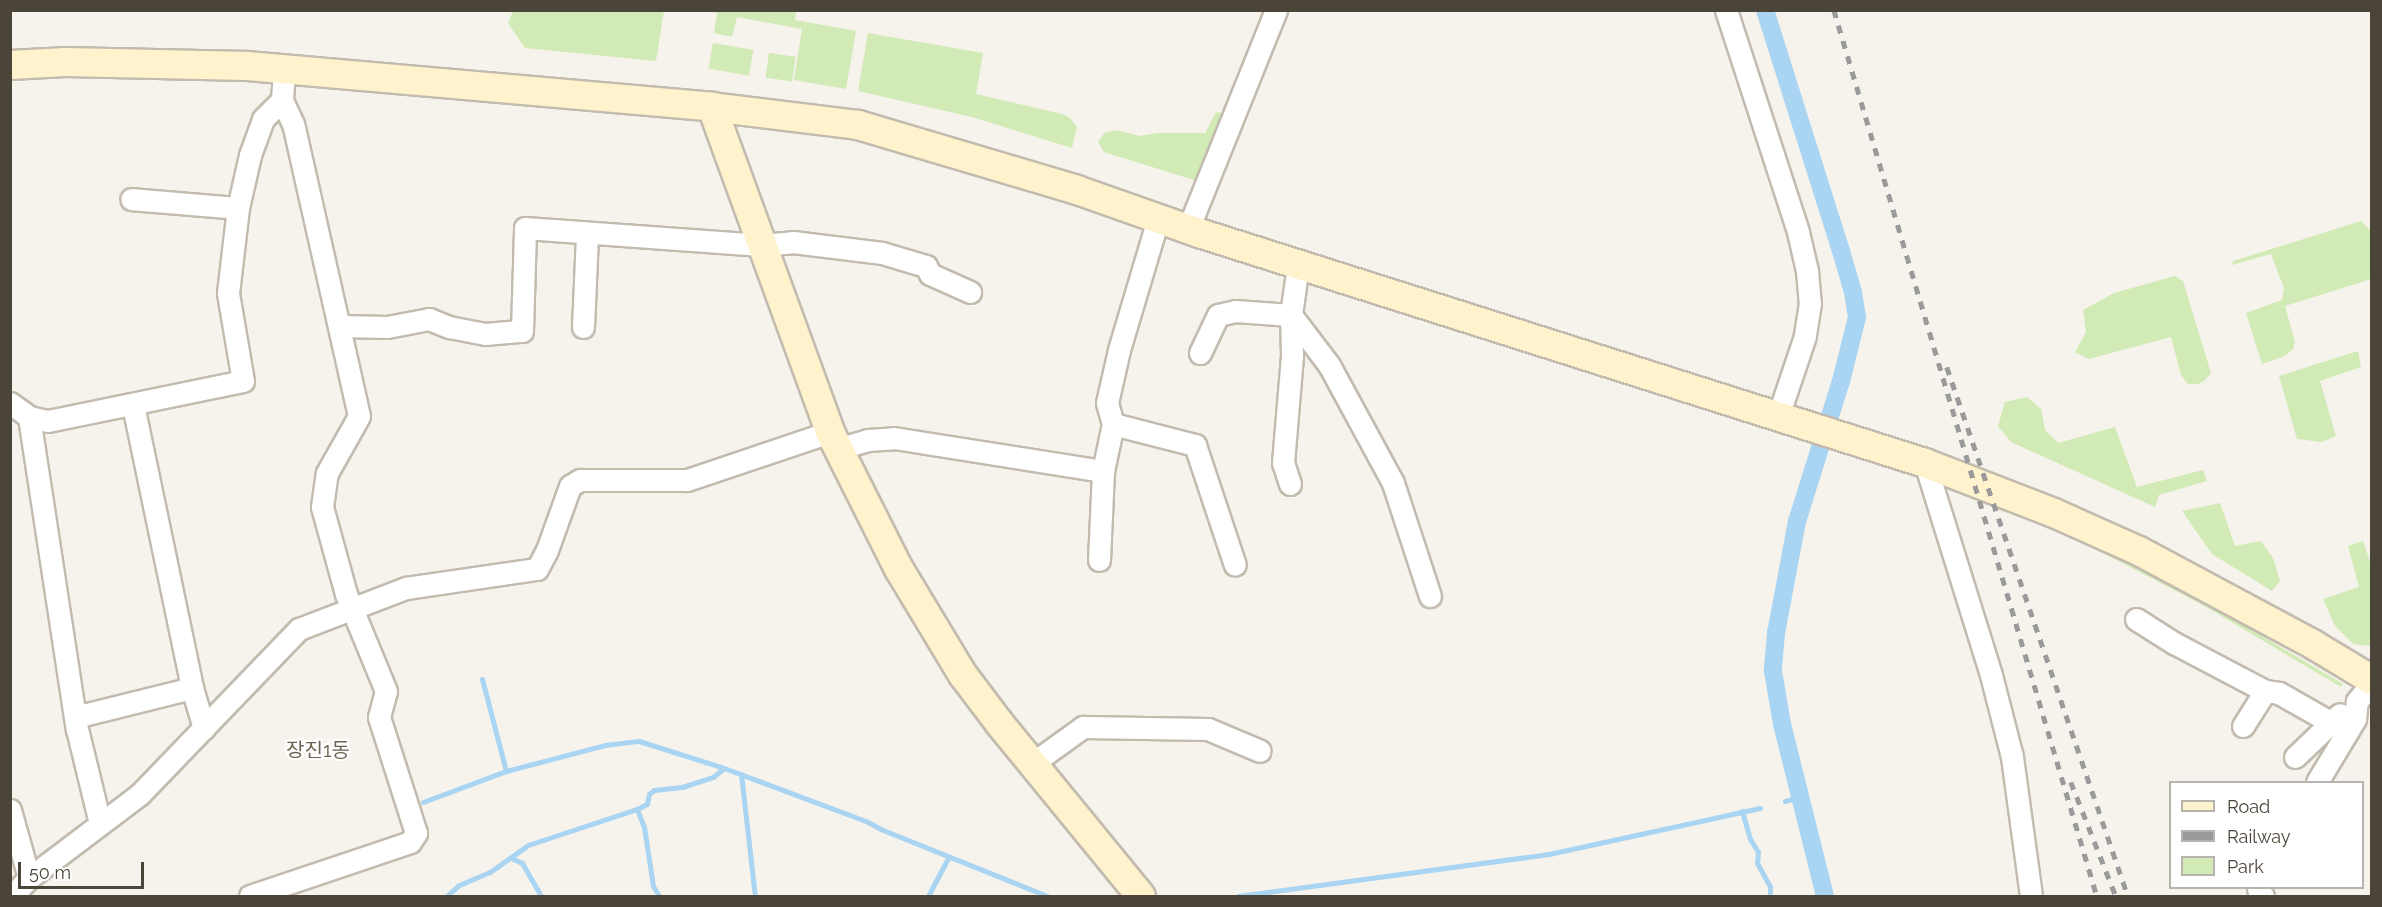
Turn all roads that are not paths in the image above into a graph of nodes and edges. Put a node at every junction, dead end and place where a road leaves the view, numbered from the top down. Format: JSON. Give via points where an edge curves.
{"nodes":[{"id":1,"x":1276,"y":10,"type":"edge"},
{"id":2,"x":1726,"y":10,"type":"edge"},
{"id":3,"x":10,"y":64,"type":"edge"},
{"id":4,"x":284,"y":69,"type":"junction"},
{"id":5,"x":282,"y":100,"type":"junction"},
{"id":6,"x":712,"y":106,"type":"junction"},
{"id":7,"x":131,"y":199,"type":"dead end"},
{"id":8,"x":238,"y":208,"type":"junction"},
{"id":9,"x":1158,"y":219,"type":"junction"},
{"id":10,"x":1188,"y":230,"type":"junction"},
{"id":11,"x":587,"y":235,"type":"junction"},
{"id":12,"x":761,"y":245,"type":"junction"},
{"id":13,"x":1298,"y":265,"type":"junction"},
{"id":14,"x":970,"y":292,"type":"dead end"},
{"id":15,"x":1291,"y":315,"type":"junction"},
{"id":16,"x":340,"y":326,"type":"junction"},
{"id":17,"x":583,"y":327,"type":"dead end"},
{"id":18,"x":1200,"y":353,"type":"dead end"},
{"id":19,"x":10,"y":403,"type":"edge"},
{"id":20,"x":133,"y":405,"type":"junction"},
{"id":21,"x":29,"y":417,"type":"junction"},
{"id":22,"x":1789,"y":420,"type":"junction"},
{"id":23,"x":1113,"y":424,"type":"junction"},
{"id":24,"x":833,"y":440,"type":"junction"},
{"id":25,"x":1925,"y":463,"type":"junction"},
{"id":26,"x":1103,"y":471,"type":"junction"},
{"id":27,"x":1290,"y":484,"type":"dead end"},
{"id":28,"x":1099,"y":560,"type":"dead end"},
{"id":29,"x":1235,"y":565,"type":"dead end"},
{"id":30,"x":1430,"y":596,"type":"dead end"},
{"id":31,"x":351,"y":607,"type":"junction"},
{"id":32,"x":2136,"y":619,"type":"dead end"},
{"id":33,"x":192,"y":688,"type":"junction"},
{"id":34,"x":2367,"y":688,"type":"edge"},
{"id":35,"x":2265,"y":691,"type":"junction"},
{"id":36,"x":75,"y":717,"type":"junction"},
{"id":37,"x":2330,"y":722,"type":"junction"},
{"id":38,"x":2243,"y":726,"type":"dead end"},
{"id":39,"x":204,"y":728,"type":"junction"},
{"id":40,"x":1260,"y":751,"type":"dead end"},
{"id":41,"x":2295,"y":757,"type":"dead end"},
{"id":42,"x":1033,"y":763,"type":"junction"},
{"id":43,"x":2318,"y":781,"type":"edge"},
{"id":44,"x":10,"y":810,"type":"edge"},
{"id":45,"x":100,"y":823,"type":"junction"},
{"id":46,"x":29,"y":878,"type":"junction"},
{"id":47,"x":12,"y":897,"type":"edge"},
{"id":48,"x":250,"y":897,"type":"edge"},
{"id":49,"x":1141,"y":897,"type":"edge"},
{"id":50,"x":2031,"y":897,"type":"edge"}],
"edges":[{"from":1,"to":10,"type":"street"},
{"from":2,"to":22,"type":"street","via":[[1807,271],[1810,303]]},
{"from":3,"to":4,"type":"main road","via":[[66,62]]},
{"from":4,"to":5,"type":"street"},
{"from":4,"to":6,"type":"main road"},
{"from":5,"to":8,"type":"street","via":[[263,119]]},
{"from":5,"to":16,"type":"street","via":[[293,124]]},
{"from":6,"to":9,"type":"main road","via":[[858,125],[1077,190]]},
{"from":6,"to":12,"type":"main road"},
{"from":7,"to":8,"type":"street"},
{"from":8,"to":20,"type":"street","via":[[228,293],[243,381]]},
{"from":9,"to":10,"type":"main road"},
{"from":9,"to":23,"type":"street","via":[[1107,403]]},
{"from":10,"to":13,"type":"main road"},
{"from":11,"to":12,"type":"street"},
{"from":11,"to":16,"type":"street","via":[[525,228],[522,331],[485,334],[448,327],[429,318],[387,327]]},
{"from":11,"to":17,"type":"street"},
{"from":12,"to":14,"type":"street","via":[[793,242],[882,253],[926,266],[930,274]]},
{"from":12,"to":24,"type":"main road"},
{"from":13,"to":15,"type":"street"},
{"from":13,"to":22,"type":"main road"},
{"from":15,"to":18,"type":"street","via":[[1234,311],[1218,315]]},
{"from":15,"to":27,"type":"street","via":[[1292,355],[1283,463]]},
{"from":15,"to":30,"type":"street","via":[[1329,365],[1393,483]]},
{"from":16,"to":31,"type":"street","via":[[359,416],[327,473],[322,507]]},
{"from":19,"to":21,"type":"street"},
{"from":20,"to":21,"type":"street","via":[[48,421]]},
{"from":20,"to":33,"type":"street"},
{"from":21,"to":36,"type":"street"},
{"from":22,"to":25,"type":"main road"},
{"from":23,"to":26,"type":"street"},
{"from":23,"to":29,"type":"street","via":[[1195,445]]},
{"from":24,"to":26,"type":"street","via":[[894,438]]},
{"from":24,"to":31,"type":"street","via":[[687,480],[580,480],[570,486],[537,569],[406,588]]},
{"from":24,"to":42,"type":"main road","via":[[931,625],[963,675]]},
{"from":25,"to":34,"type":"main road","via":[[2139,551],[2314,645]]},
{"from":25,"to":50,"type":"street","via":[[1991,675],[2012,757]]},
{"from":26,"to":28,"type":"street"},
{"from":31,"to":39,"type":"street","via":[[299,629]]},
{"from":31,"to":48,"type":"street","via":[[386,691],[379,717],[416,833],[410,842]]},
{"from":32,"to":35,"type":"street"},
{"from":33,"to":36,"type":"street"},
{"from":33,"to":39,"type":"street"},
{"from":34,"to":37,"type":"street"},
{"from":34,"to":43,"type":"street","via":[[2355,719]]},
{"from":35,"to":37,"type":"street","via":[[2279,693]]},
{"from":35,"to":38,"type":"street"},
{"from":36,"to":45,"type":"street"},
{"from":37,"to":41,"type":"street"},
{"from":39,"to":45,"type":"street","via":[[140,794]]},
{"from":40,"to":42,"type":"street","via":[[1208,729],[1083,727]]},
{"from":42,"to":49,"type":"main road"},
{"from":44,"to":46,"type":"street"},
{"from":45,"to":46,"type":"street"},
{"from":46,"to":47,"type":"street"}]}
